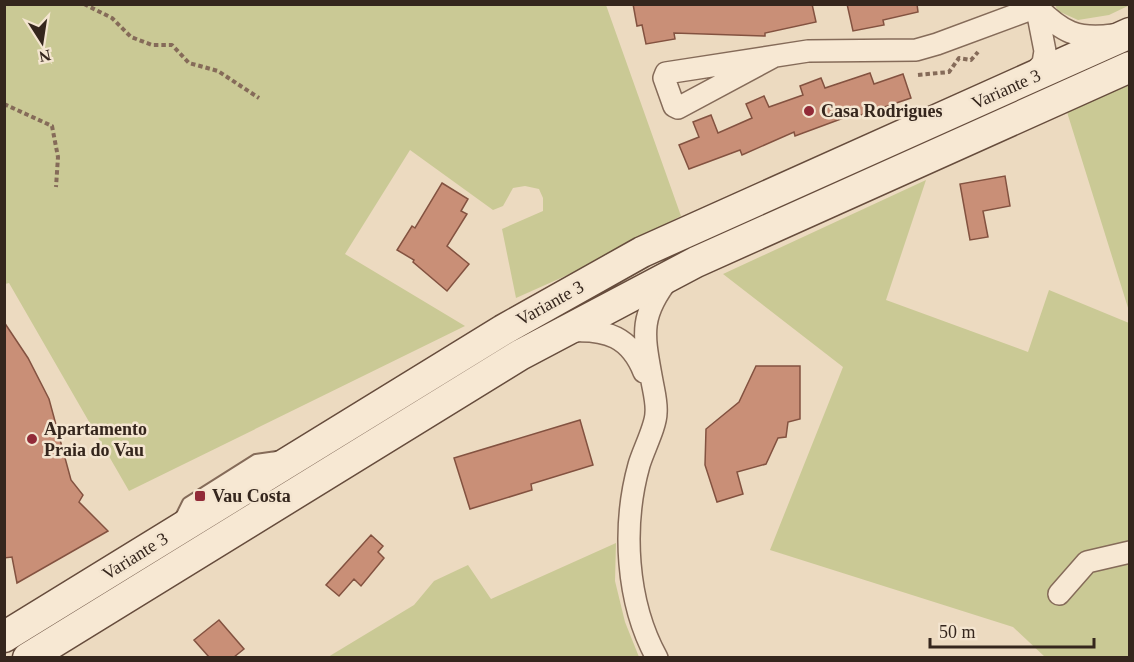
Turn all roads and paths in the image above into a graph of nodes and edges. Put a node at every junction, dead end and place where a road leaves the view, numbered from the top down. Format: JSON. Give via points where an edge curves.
{"nodes":[{"id":1,"x":84,"y":4,"type":"edge"},
{"id":2,"x":1036,"y":6,"type":"edge"},
{"id":3,"x":1129,"y":33,"type":"edge"},
{"id":4,"x":773,"y":57,"type":"dead end"},
{"id":5,"x":1130,"y":67,"type":"edge"},
{"id":6,"x":1030,"y":78,"type":"junction"},
{"id":7,"x":259,"y":98,"type":"dead end"},
{"id":8,"x":4,"y":104,"type":"edge"},
{"id":9,"x":56,"y":188,"type":"dead end"},
{"id":10,"x":673,"y":273,"type":"junction"},
{"id":11,"x":565,"y":331,"type":"junction"},
{"id":12,"x":655,"y":396,"type":"junction"},
{"id":13,"x":1130,"y":552,"type":"edge"},
{"id":14,"x":1059,"y":594,"type":"dead end"},
{"id":15,"x":4,"y":637,"type":"edge"},
{"id":16,"x":28,"y":657,"type":"edge"},
{"id":17,"x":657,"y":657,"type":"edge"}],
"edges":[{"from":1,"to":7,"type":"path","via":[[112,18],[131,37],[152,45],[172,45],[189,63],[218,71]]},
{"from":2,"to":3,"type":"street","via":[[1053,23],[1077,36]]},
{"from":2,"to":4,"type":"street","via":[[916,50],[808,51]]},
{"from":2,"to":6,"type":"street","via":[[1045,51],[1043,63]]},
{"from":3,"to":6,"type":"main road","name":"Variante 3"},
{"from":5,"to":10,"type":"main road","name":"Variante 3"},
{"from":6,"to":15,"type":"main road","name":"Variante 3","via":[[642,252],[503,330]]},
{"from":8,"to":9,"type":"path","via":[[52,126],[58,157]]},
{"from":10,"to":11,"type":"main road","name":"Variante 3"},
{"from":10,"to":12,"type":"street","via":[[657,294],[646,324],[644,342]]},
{"from":11,"to":12,"type":"street","via":[[604,332],[620,339],[631,348]]},
{"from":11,"to":16,"type":"main road","name":"Variante 3"},
{"from":12,"to":17,"type":"street","via":[[656,415],[632,493],[628,530],[629,565],[636,597]]},
{"from":13,"to":14,"type":"street","via":[[1087,562]]}]}
